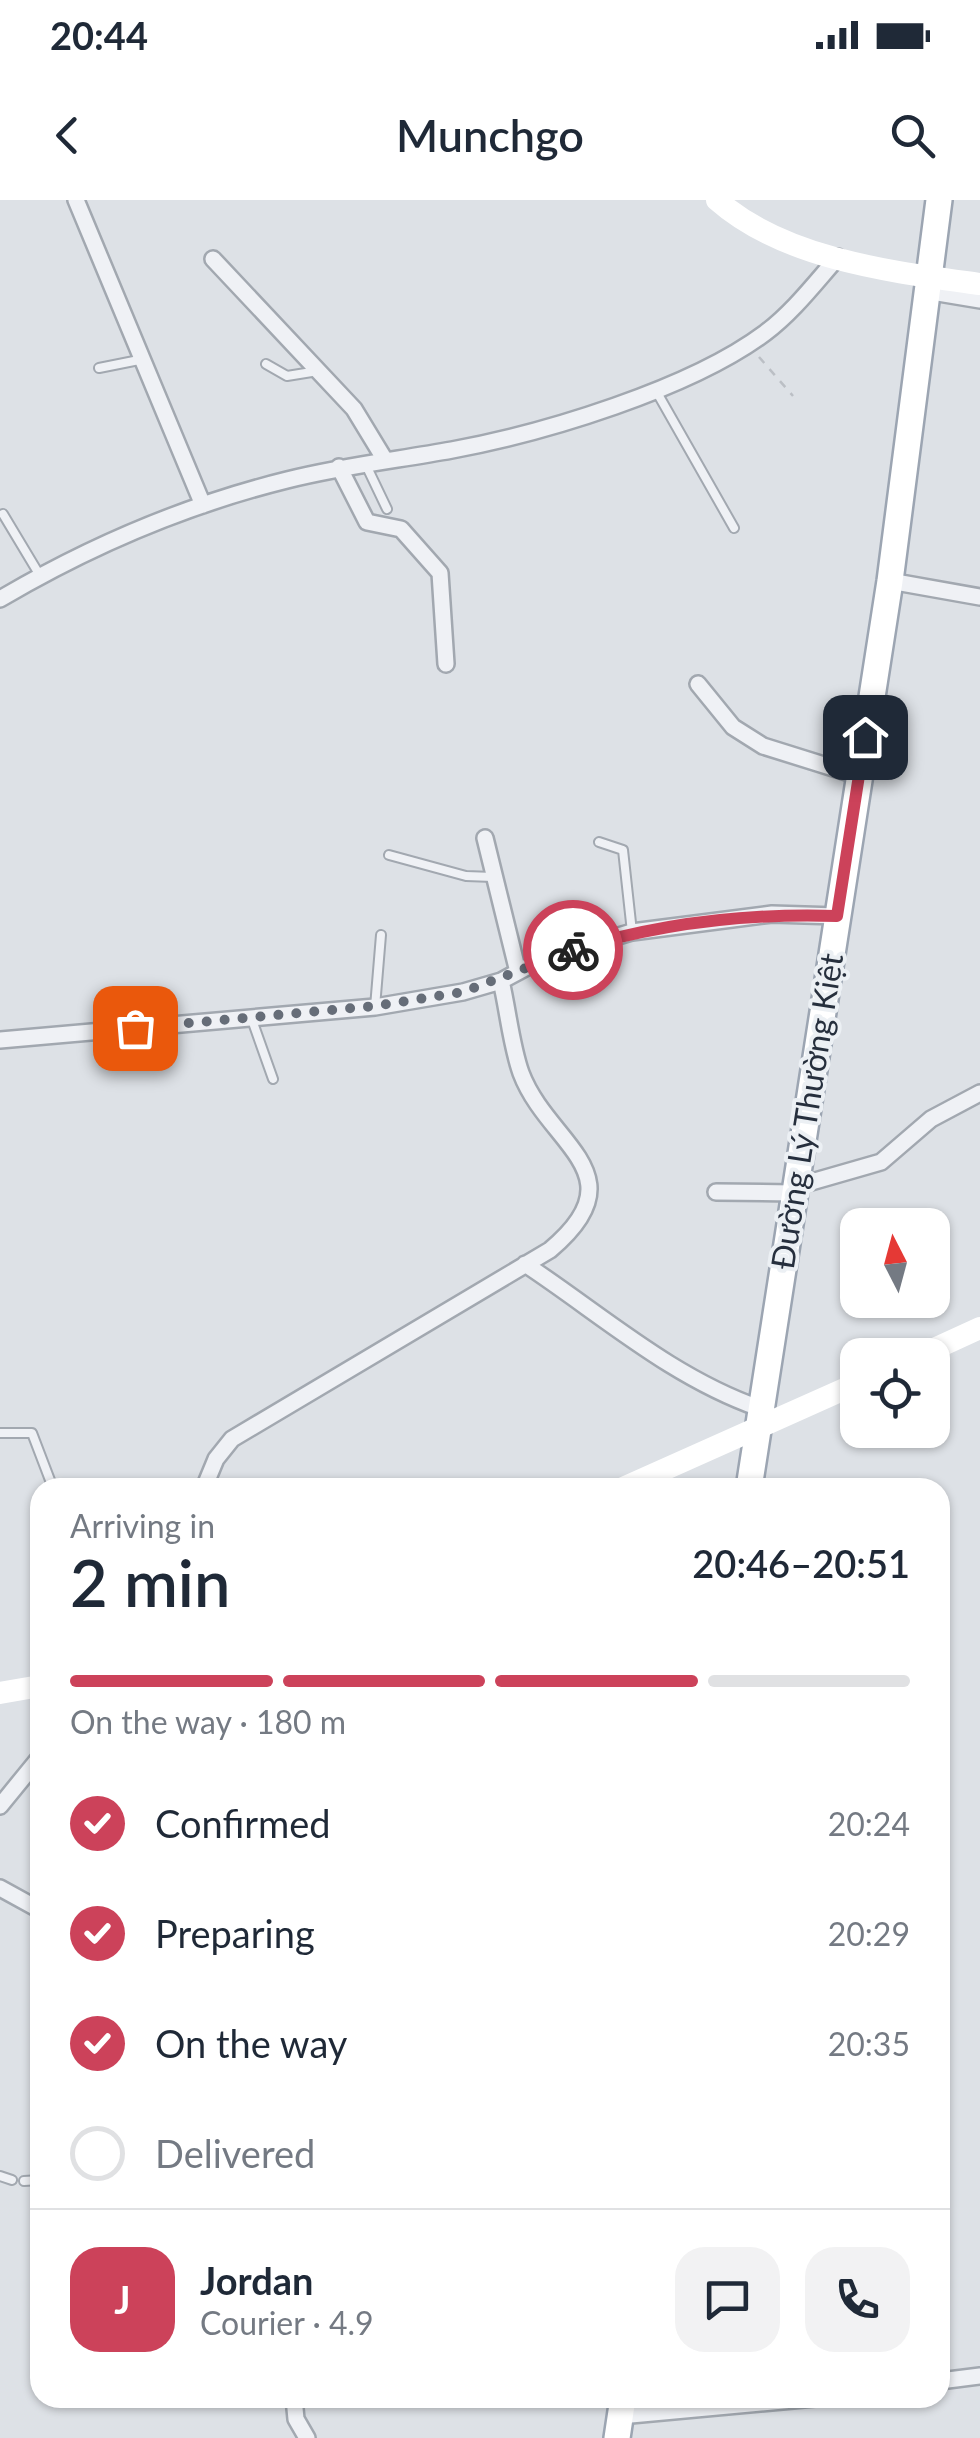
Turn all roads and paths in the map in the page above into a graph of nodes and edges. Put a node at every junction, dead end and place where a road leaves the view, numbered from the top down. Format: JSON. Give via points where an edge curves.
{"nodes":[{"id":1,"x":76,"y":200,"type":"edge"},
{"id":2,"x":717,"y":200,"type":"edge"},
{"id":3,"x":939,"y":200,"type":"edge"},
{"id":4,"x":838,"y":256,"type":"junction"},
{"id":5,"x":213,"y":259,"type":"dead end"},
{"id":6,"x":927,"y":284,"type":"junction"},
{"id":7,"x":980,"y":284,"type":"edge"},
{"id":8,"x":980,"y":300,"type":"edge"},
{"id":9,"x":750,"y":344,"type":"junction"},
{"id":10,"x":144,"y":359,"type":"junction"},
{"id":11,"x":266,"y":364,"type":"dead end"},
{"id":12,"x":99,"y":368,"type":"dead end"},
{"id":13,"x":318,"y":371,"type":"junction"},
{"id":14,"x":655,"y":389,"type":"junction"},
{"id":15,"x":793,"y":396,"type":"dead end"},
{"id":16,"x":385,"y":460,"type":"junction"},
{"id":17,"x":365,"y":463,"type":"junction"},
{"id":18,"x":339,"y":467,"type":"junction"},
{"id":19,"x":203,"y":505,"type":"junction"},
{"id":20,"x":387,"y":508,"type":"dead end"},
{"id":21,"x":3,"y":514,"type":"dead end"},
{"id":22,"x":734,"y":528,"type":"dead end"},
{"id":23,"x":39,"y":574,"type":"junction"},
{"id":24,"x":890,"y":582,"type":"junction"},
{"id":25,"x":980,"y":597,"type":"edge"},
{"id":26,"x":0,"y":599,"type":"edge"},
{"id":27,"x":446,"y":664,"type":"dead end"},
{"id":28,"x":698,"y":684,"type":"dead end"},
{"id":29,"x":859,"y":776,"type":"junction"},
{"id":30,"x":485,"y":838,"type":"dead end"},
{"id":31,"x":599,"y":842,"type":"dead end"},
{"id":32,"x":388,"y":855,"type":"dead end"},
{"id":33,"x":493,"y":877,"type":"junction"},
{"id":34,"x":837,"y":916,"type":"junction"},
{"id":35,"x":632,"y":932,"type":"junction"},
{"id":36,"x":381,"y":935,"type":"dead end"},
{"id":37,"x":518,"y":972,"type":"junction"},
{"id":38,"x":501,"y":980,"type":"junction"},
{"id":39,"x":375,"y":1006,"type":"junction"},
{"id":40,"x":251,"y":1016,"type":"junction"},
{"id":41,"x":0,"y":1040,"type":"edge"},
{"id":42,"x":273,"y":1080,"type":"dead end"},
{"id":43,"x":980,"y":1093,"type":"edge"},
{"id":44,"x":794,"y":1190,"type":"junction"},
{"id":45,"x":716,"y":1192,"type":"dead end"},
{"id":46,"x":524,"y":1264,"type":"junction"},
{"id":47,"x":980,"y":1328,"type":"edge"},
{"id":48,"x":950,"y":1342,"type":"edge"},
{"id":49,"x":840,"y":1389,"type":"edge"},
{"id":50,"x":758,"y":1418,"type":"junction"},
{"id":51,"x":0,"y":1433,"type":"edge"},
{"id":52,"x":49,"y":1478,"type":"edge"},
{"id":53,"x":208,"y":1478,"type":"edge"},
{"id":54,"x":642,"y":1478,"type":"edge"},
{"id":55,"x":750,"y":1478,"type":"edge"},
{"id":56,"x":30,"y":1688,"type":"edge"},
{"id":57,"x":0,"y":1693,"type":"edge"},
{"id":58,"x":30,"y":1769,"type":"edge"},
{"id":59,"x":0,"y":1806,"type":"edge"},
{"id":60,"x":0,"y":1888,"type":"edge"},
{"id":61,"x":30,"y":1904,"type":"edge"},
{"id":62,"x":0,"y":2176,"type":"edge"},
{"id":63,"x":12,"y":2180,"type":"dead end"},
{"id":64,"x":24,"y":2180,"type":"dead end"},
{"id":65,"x":30,"y":2180,"type":"edge"},
{"id":66,"x":980,"y":2376,"type":"edge"},
{"id":67,"x":950,"y":2380,"type":"edge"},
{"id":68,"x":294,"y":2408,"type":"edge"},
{"id":69,"x":712,"y":2408,"type":"edge"},
{"id":70,"x":620,"y":2417,"type":"edge"},
{"id":71,"x":307,"y":2438,"type":"edge"}],
"edges":[{"from":1,"to":10,"type":"street"},
{"from":2,"to":4,"type":"street","via":[[798,245]]},
{"from":3,"to":6,"type":"main road","name":"Đường Lý Thường Kiệt"},
{"from":4,"to":6,"type":"street"},
{"from":4,"to":9,"type":"street","via":[[796,306]]},
{"from":5,"to":13,"type":"street"},
{"from":6,"to":7,"type":"street"},
{"from":6,"to":8,"type":"street"},
{"from":6,"to":24,"type":"main road","name":"Đường Lý Thường Kiệt"},
{"from":9,"to":14,"type":"street"},
{"from":9,"to":15,"type":"path"},
{"from":10,"to":12,"type":"lane"},
{"from":10,"to":19,"type":"street"},
{"from":11,"to":13,"type":"lane","via":[[288,376]]},
{"from":13,"to":16,"type":"street","via":[[354,409]]},
{"from":14,"to":16,"type":"street","via":[[458,449]]},
{"from":14,"to":22,"type":"lane"},
{"from":16,"to":17,"type":"street"},
{"from":17,"to":18,"type":"street"},
{"from":17,"to":20,"type":"lane"},
{"from":18,"to":19,"type":"street"},
{"from":18,"to":27,"type":"street","via":[[367,522],[401,529],[440,573]]},
{"from":19,"to":23,"type":"street"},
{"from":21,"to":23,"type":"lane"},
{"from":23,"to":26,"type":"street"},
{"from":24,"to":25,"type":"street"},
{"from":24,"to":29,"type":"main road","name":"Đường Lý Thường Kiệt"},
{"from":28,"to":29,"type":"street","via":[[733,727],[764,746]]},
{"from":29,"to":34,"type":"main road","name":"Đường Lý Thường Kiệt"},
{"from":30,"to":33,"type":"street"},
{"from":31,"to":35,"type":"lane","via":[[623,850]]},
{"from":32,"to":33,"type":"lane"},
{"from":33,"to":37,"type":"street"},
{"from":34,"to":35,"type":"street","via":[[772,914]]},
{"from":34,"to":44,"type":"main road","name":"Đường Lý Thường Kiệt"},
{"from":35,"to":37,"type":"street"},
{"from":36,"to":39,"type":"lane"},
{"from":37,"to":38,"type":"street"},
{"from":38,"to":39,"type":"street"},
{"from":38,"to":46,"type":"street","via":[[520,1072],[558,1125],[590,1191],[590,1205],[573,1230]]},
{"from":39,"to":40,"type":"street"},
{"from":40,"to":41,"type":"street"},
{"from":40,"to":42,"type":"lane"},
{"from":43,"to":44,"type":"street","via":[[931,1119],[881,1162]]},
{"from":44,"to":45,"type":"street"},
{"from":44,"to":50,"type":"main road","name":"Đường Lý Thường Kiệt"},
{"from":46,"to":50,"type":"street","via":[[676,1372]]},
{"from":46,"to":53,"type":"street","via":[[232,1440]]},
{"from":47,"to":48,"type":"street"},
{"from":49,"to":50,"type":"street"},
{"from":50,"to":54,"type":"street"},
{"from":50,"to":55,"type":"main road","name":"Đường Lý Thường Kiệt"},
{"from":51,"to":52,"type":"lane","via":[[32,1433]]},
{"from":56,"to":57,"type":"street"},
{"from":58,"to":59,"type":"street"},
{"from":60,"to":61,"type":"street"},
{"from":62,"to":63,"type":"lane"},
{"from":64,"to":65,"type":"lane"},
{"from":66,"to":67,"type":"street"},
{"from":68,"to":71,"type":"street"},
{"from":69,"to":70,"type":"street"}]}
